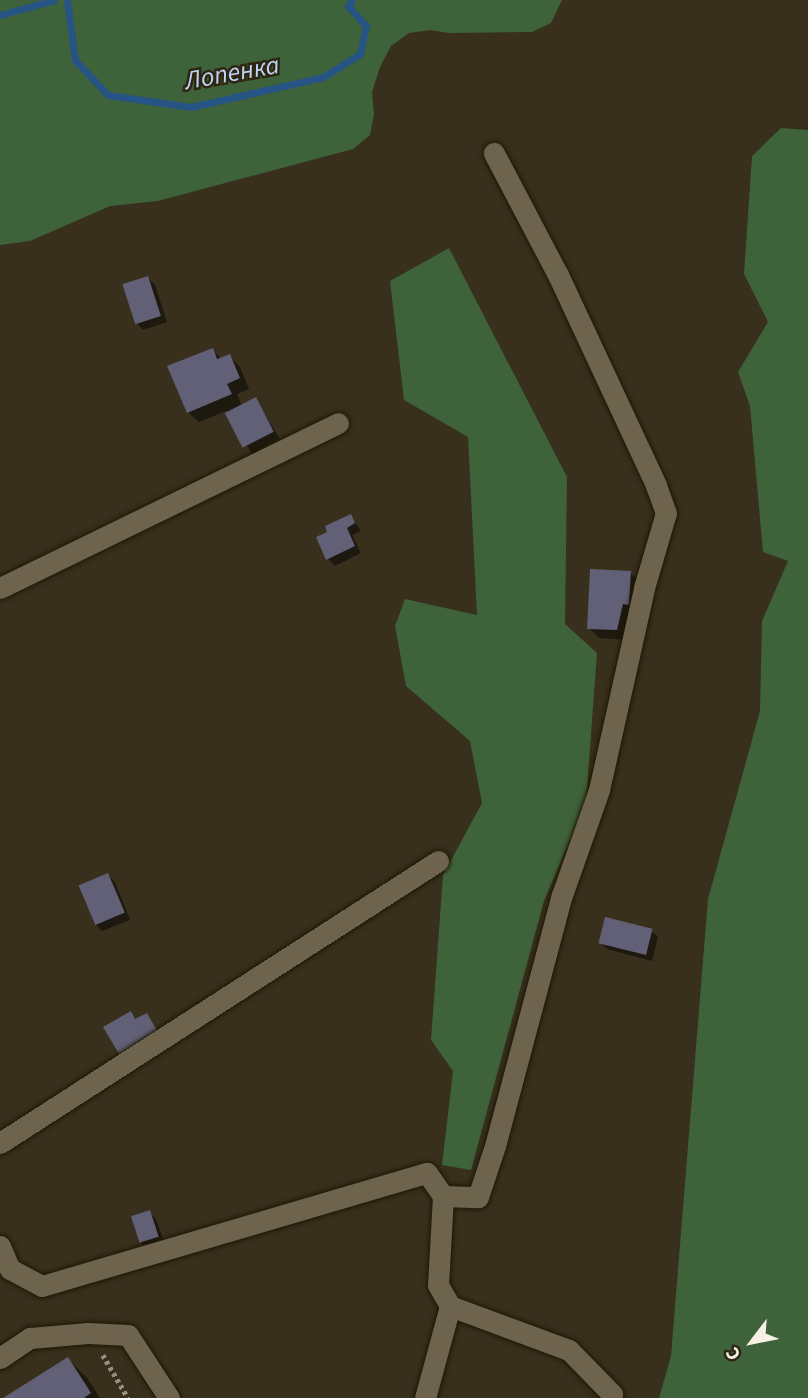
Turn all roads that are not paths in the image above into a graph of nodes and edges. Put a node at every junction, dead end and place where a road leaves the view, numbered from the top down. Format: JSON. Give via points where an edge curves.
{"nodes":[{"id":1,"x":494,"y":153,"type":"dead end"},
{"id":2,"x":338,"y":423,"type":"dead end"},
{"id":3,"x":0,"y":588,"type":"edge"},
{"id":4,"x":438,"y":861,"type":"dead end"},
{"id":5,"x":0,"y":1143,"type":"edge"},
{"id":6,"x":443,"y":1196,"type":"junction"},
{"id":7,"x":0,"y":1246,"type":"edge"},
{"id":8,"x":450,"y":1306,"type":"junction"},
{"id":9,"x":0,"y":1358,"type":"edge"},
{"id":10,"x":612,"y":1394,"type":"dead end"},
{"id":11,"x":169,"y":1398,"type":"edge"},
{"id":12,"x":425,"y":1398,"type":"edge"}],
"edges":[{"from":1,"to":6,"type":"street","via":[[558,275],[666,513],[644,588],[599,790],[562,895],[495,1146],[478,1196]]},
{"from":2,"to":3,"type":"street"},
{"from":4,"to":5,"type":"street"},
{"from":6,"to":7,"type":"street","via":[[427,1173],[41,1286],[10,1269]]},
{"from":6,"to":8,"type":"street","via":[[438,1285]]},
{"from":8,"to":10,"type":"street","via":[[569,1350]]},
{"from":8,"to":12,"type":"street"},
{"from":9,"to":11,"type":"street","via":[[30,1338],[128,1335]]}]}
